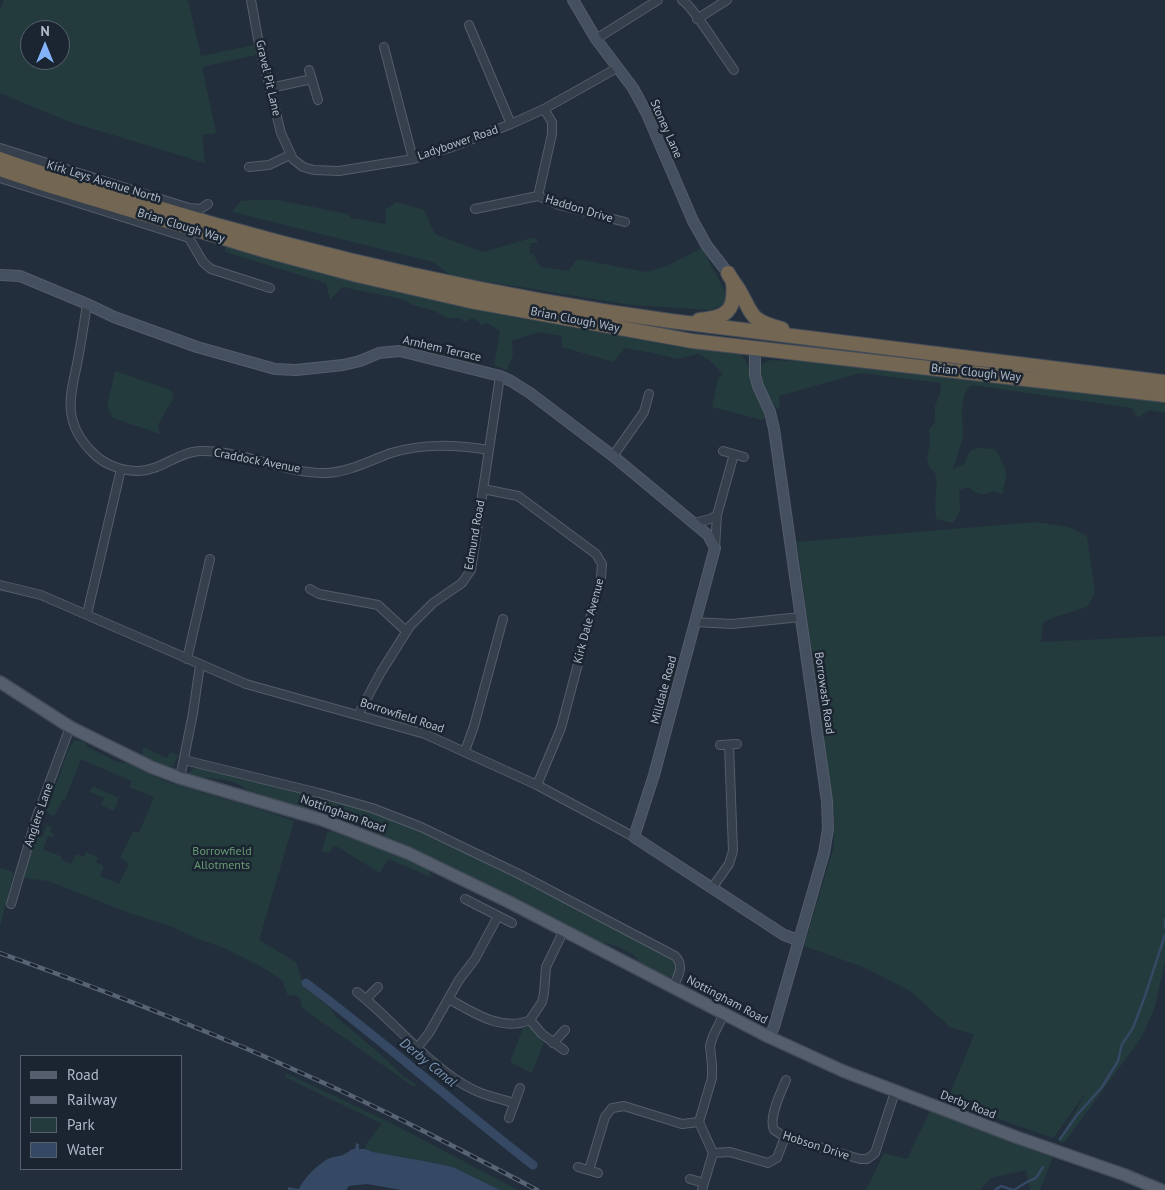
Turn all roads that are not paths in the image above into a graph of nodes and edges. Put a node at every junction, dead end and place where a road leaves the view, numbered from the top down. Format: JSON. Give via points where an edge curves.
{"nodes":[{"id":1,"x":251,"y":0,"type":"edge"},
{"id":2,"x":573,"y":0,"type":"edge"},
{"id":3,"x":658,"y":0,"type":"edge"},
{"id":4,"x":682,"y":0,"type":"edge"},
{"id":5,"x":727,"y":0,"type":"edge"},
{"id":6,"x":698,"y":19,"type":"junction"},
{"id":7,"x":470,"y":25,"type":"dead end"},
{"id":8,"x":596,"y":39,"type":"junction"},
{"id":9,"x":384,"y":47,"type":"dead end"},
{"id":10,"x":617,"y":68,"type":"junction"},
{"id":11,"x":309,"y":70,"type":"dead end"},
{"id":12,"x":734,"y":70,"type":"dead end"},
{"id":13,"x":312,"y":79,"type":"junction"},
{"id":14,"x":270,"y":88,"type":"junction"},
{"id":15,"x":318,"y":100,"type":"dead end"},
{"id":16,"x":544,"y":109,"type":"junction"},
{"id":17,"x":511,"y":124,"type":"junction"},
{"id":18,"x":0,"y":148,"type":"edge"},
{"id":19,"x":290,"y":155,"type":"junction"},
{"id":20,"x":0,"y":158,"type":"edge"},
{"id":21,"x":413,"y":159,"type":"junction"},
{"id":22,"x":249,"y":167,"type":"dead end"},
{"id":23,"x":0,"y":169,"type":"edge"},
{"id":24,"x":0,"y":178,"type":"edge"},
{"id":25,"x":538,"y":196,"type":"junction"},
{"id":26,"x":208,"y":204,"type":"dead end"},
{"id":27,"x":475,"y":209,"type":"dead end"},
{"id":28,"x":625,"y":222,"type":"dead end"},
{"id":29,"x":0,"y":275,"type":"edge"},
{"id":30,"x":730,"y":278,"type":"junction"},
{"id":31,"x":270,"y":288,"type":"dead end"},
{"id":32,"x":87,"y":304,"type":"junction"},
{"id":33,"x":671,"y":322,"type":"junction"},
{"id":34,"x":858,"y":344,"type":"junction"},
{"id":35,"x":755,"y":349,"type":"junction"},
{"id":36,"x":500,"y":376,"type":"junction"},
{"id":37,"x":1165,"y":382,"type":"edge"},
{"id":38,"x":649,"y":394,"type":"dead end"},
{"id":39,"x":1165,"y":395,"type":"edge"},
{"id":40,"x":489,"y":450,"type":"junction"},
{"id":41,"x":723,"y":451,"type":"dead end"},
{"id":42,"x":734,"y":454,"type":"junction"},
{"id":43,"x":613,"y":456,"type":"junction"},
{"id":44,"x":744,"y":457,"type":"dead end"},
{"id":45,"x":121,"y":469,"type":"junction"},
{"id":46,"x":483,"y":489,"type":"junction"},
{"id":47,"x":718,"y":515,"type":"junction"},
{"id":48,"x":694,"y":523,"type":"junction"},
{"id":49,"x":715,"y":548,"type":"junction"},
{"id":50,"x":210,"y":559,"type":"dead end"},
{"id":51,"x":0,"y":585,"type":"edge"},
{"id":52,"x":310,"y":589,"type":"dead end"},
{"id":53,"x":87,"y":614,"type":"junction"},
{"id":54,"x":801,"y":617,"type":"junction"},
{"id":55,"x":503,"y":619,"type":"dead end"},
{"id":56,"x":695,"y":622,"type":"junction"},
{"id":57,"x":406,"y":631,"type":"junction"},
{"id":58,"x":187,"y":659,"type":"junction"},
{"id":59,"x":200,"y":665,"type":"junction"},
{"id":60,"x":0,"y":682,"type":"edge"},
{"id":61,"x":358,"y":715,"type":"junction"},
{"id":62,"x":70,"y":727,"type":"junction"},
{"id":63,"x":720,"y":745,"type":"dead end"},
{"id":64,"x":465,"y":751,"type":"junction"},
{"id":65,"x":184,"y":760,"type":"junction"},
{"id":66,"x":180,"y":778,"type":"junction"},
{"id":67,"x":537,"y":785,"type":"junction"},
{"id":68,"x":634,"y":837,"type":"junction"},
{"id":69,"x":712,"y":888,"type":"junction"},
{"id":70,"x":465,"y":899,"type":"dead end"},
{"id":71,"x":11,"y":904,"type":"dead end"},
{"id":72,"x":498,"y":916,"type":"junction"},
{"id":73,"x":512,"y":923,"type":"dead end"},
{"id":74,"x":564,"y":930,"type":"junction"},
{"id":75,"x":798,"y":940,"type":"junction"},
{"id":76,"x":378,"y":987,"type":"dead end"},
{"id":77,"x":673,"y":987,"type":"junction"},
{"id":78,"x":357,"y":992,"type":"dead end"},
{"id":79,"x":366,"y":999,"type":"junction"},
{"id":80,"x":449,"y":999,"type":"junction"},
{"id":81,"x":724,"y":1014,"type":"junction"},
{"id":82,"x":530,"y":1020,"type":"junction"},
{"id":83,"x":565,"y":1030,"type":"dead end"},
{"id":84,"x":769,"y":1038,"type":"junction"},
{"id":85,"x":553,"y":1043,"type":"junction"},
{"id":86,"x":418,"y":1047,"type":"junction"},
{"id":87,"x":564,"y":1050,"type":"dead end"},
{"id":88,"x":786,"y":1080,"type":"dead end"},
{"id":89,"x":520,"y":1088,"type":"dead end"},
{"id":90,"x":896,"y":1092,"type":"junction"},
{"id":91,"x":514,"y":1103,"type":"junction"},
{"id":92,"x":509,"y":1118,"type":"dead end"},
{"id":93,"x":699,"y":1122,"type":"junction"},
{"id":94,"x":785,"y":1137,"type":"junction"},
{"id":95,"x":713,"y":1153,"type":"junction"},
{"id":96,"x":578,"y":1167,"type":"dead end"},
{"id":97,"x":589,"y":1170,"type":"junction"},
{"id":98,"x":598,"y":1174,"type":"dead end"},
{"id":99,"x":690,"y":1179,"type":"dead end"},
{"id":100,"x":703,"y":1187,"type":"edge"},
{"id":101,"x":1161,"y":1190,"type":"edge"}],
"edges":[{"from":1,"to":14,"type":"street","name":"Gravel Pit Lane"},
{"from":2,"to":8,"type":"street","name":"Stoney Lane"},
{"from":3,"to":8,"type":"street"},
{"from":4,"to":6,"type":"street"},
{"from":5,"to":6,"type":"street"},
{"from":6,"to":12,"type":"street"},
{"from":7,"to":17,"type":"street"},
{"from":8,"to":10,"type":"street","name":"Stoney Lane"},
{"from":9,"to":21,"type":"street"},
{"from":10,"to":16,"type":"street","name":"Ladybower Road"},
{"from":10,"to":30,"type":"street","name":"Stoney Lane","via":[[647,114],[693,221]]},
{"from":11,"to":13,"type":"street"},
{"from":13,"to":14,"type":"street"},
{"from":13,"to":15,"type":"street"},
{"from":14,"to":19,"type":"street","name":"Gravel Pit Lane"},
{"from":16,"to":17,"type":"street","name":"Ladybower Road"},
{"from":16,"to":25,"type":"street","via":[[552,122],[552,134]]},
{"from":17,"to":21,"type":"street","name":"Ladybower Road"},
{"from":18,"to":26,"type":"street","name":"Kirk Leys Avenue North","via":[[189,208],[200,209]]},
{"from":19,"to":21,"type":"street","name":"Ladybower Road","via":[[303,167],[329,172]]},
{"from":19,"to":22,"type":"street","via":[[273,164]]},
{"from":20,"to":33,"type":"highway","name":"Brian Clough Way","via":[[204,222],[327,255],[471,288]]},
{"from":23,"to":35,"type":"highway","name":"Brian Clough Way","via":[[258,248],[396,284],[627,330]]},
{"from":24,"to":31,"type":"street","via":[[189,238],[211,269]]},
{"from":25,"to":27,"type":"street","name":"Haddon Drive"},
{"from":25,"to":28,"type":"street","name":"Haddon Drive","via":[[559,205]]},
{"from":29,"to":32,"type":"street","name":"Arnhem Terrace","via":[[20,276]]},
{"from":30,"to":33,"type":"highway","via":[[732,302],[725,314]]},
{"from":30,"to":34,"type":"highway","via":[[750,313],[762,323]]},
{"from":32,"to":36,"type":"street","name":"Arnhem Terrace","via":[[198,347],[280,370],[343,365],[379,353],[400,351]]},
{"from":32,"to":45,"type":"street","name":"Craddock Avenue","via":[[71,396],[72,418],[82,440],[97,458]]},
{"from":33,"to":34,"type":"highway","name":"Brian Clough Way"},
{"from":34,"to":37,"type":"highway","name":"Brian Clough Way"},
{"from":35,"to":39,"type":"highway","name":"Brian Clough Way"},
{"from":35,"to":54,"type":"street","name":"Borrowash Road","via":[[755,375],[774,429]]},
{"from":36,"to":40,"type":"street","name":"Edmund Road"},
{"from":36,"to":43,"type":"street","name":"Arnhem Terrace","via":[[530,393]]},
{"from":38,"to":43,"type":"street","via":[[644,412]]},
{"from":40,"to":45,"type":"street","name":"Craddock Avenue","via":[[424,446],[326,473],[198,451],[153,469]]},
{"from":40,"to":46,"type":"street","name":"Edmund Road"},
{"from":41,"to":42,"type":"street"},
{"from":42,"to":44,"type":"street"},
{"from":42,"to":47,"type":"street"},
{"from":43,"to":48,"type":"street","name":"Arnhem Terrace"},
{"from":45,"to":53,"type":"street"},
{"from":46,"to":57,"type":"street","name":"Edmund Road","via":[[474,556],[468,575],[458,587],[422,613]]},
{"from":46,"to":67,"type":"street","name":"Kirk Dale Avenue","via":[[518,496],[596,554],[602,564],[561,728]]},
{"from":47,"to":48,"type":"street"},
{"from":47,"to":49,"type":"street"},
{"from":48,"to":49,"type":"street","name":"Arnhem Terrace","via":[[708,535]]},
{"from":49,"to":56,"type":"street","name":"Milldale Road"},
{"from":50,"to":58,"type":"street"},
{"from":51,"to":53,"type":"street","name":"Borrowfield Road","via":[[41,594]]},
{"from":52,"to":57,"type":"street","via":[[319,594],[378,605]]},
{"from":53,"to":58,"type":"street","name":"Borrowfield Road"},
{"from":54,"to":56,"type":"street","via":[[732,624]]},
{"from":54,"to":75,"type":"street","name":"Borrowash Road","via":[[827,801],[828,829]]},
{"from":55,"to":64,"type":"street"},
{"from":56,"to":68,"type":"street","name":"Milldale Road"},
{"from":57,"to":61,"type":"street","name":"Edmund Road"},
{"from":58,"to":59,"type":"street","name":"Borrowfield Road"},
{"from":59,"to":61,"type":"street","name":"Borrowfield Road","via":[[246,684]]},
{"from":59,"to":65,"type":"street"},
{"from":60,"to":62,"type":"main road","name":"Nottingham Road"},
{"from":61,"to":64,"type":"street","name":"Borrowfield Road","via":[[425,734]]},
{"from":62,"to":66,"type":"main road","name":"Nottingham Road","via":[[136,761]]},
{"from":62,"to":71,"type":"street","name":"Anglers Lane","via":[[36,819]]},
{"from":63,"to":69,"type":"street","via":[[733,745],[733,851],[729,864]]},
{"from":64,"to":67,"type":"street","name":"Borrowfield Road"},
{"from":65,"to":66,"type":"street"},
{"from":65,"to":77,"type":"street","name":"Nottingham Road","via":[[320,793],[421,826],[675,956],[681,966]]},
{"from":66,"to":74,"type":"main road","name":"Nottingham Road","via":[[307,814],[365,835],[440,868]]},
{"from":67,"to":68,"type":"street","name":"Borrowfield Road"},
{"from":68,"to":69,"type":"street","name":"Borrowfield Road"},
{"from":69,"to":75,"type":"street","name":"Borrowfield Road","via":[[784,935]]},
{"from":70,"to":72,"type":"street"},
{"from":72,"to":73,"type":"street"},
{"from":72,"to":80,"type":"street"},
{"from":74,"to":77,"type":"main road","name":"Nottingham Road"},
{"from":74,"to":82,"type":"street","via":[[546,967],[542,1002]]},
{"from":75,"to":84,"type":"street","name":"Borrowash Road"},
{"from":76,"to":79,"type":"street"},
{"from":77,"to":81,"type":"main road","name":"Nottingham Road"},
{"from":78,"to":79,"type":"street"},
{"from":79,"to":86,"type":"street"},
{"from":80,"to":82,"type":"street","via":[[504,1024],[514,1025]]},
{"from":80,"to":86,"type":"street"},
{"from":81,"to":84,"type":"main road","name":"Nottingham Road"},
{"from":81,"to":93,"type":"street","via":[[712,1036],[712,1078]]},
{"from":82,"to":85,"type":"street"},
{"from":83,"to":85,"type":"street"},
{"from":84,"to":90,"type":"main road","name":"Derby Road"},
{"from":85,"to":87,"type":"street"},
{"from":86,"to":91,"type":"street","via":[[473,1090]]},
{"from":88,"to":94,"type":"street","name":"Hobson Drive","via":[[772,1121],[774,1130]]},
{"from":89,"to":91,"type":"street"},
{"from":90,"to":94,"type":"street","name":"Hobson Drive","via":[[879,1146],[867,1159]]},
{"from":90,"to":101,"type":"main road","name":"Derby Road"},
{"from":91,"to":92,"type":"street"},
{"from":93,"to":95,"type":"street"},
{"from":93,"to":97,"type":"street","via":[[682,1124],[624,1106],[612,1108],[605,1116]]},
{"from":94,"to":95,"type":"street","via":[[777,1158],[768,1163],[730,1152]]},
{"from":95,"to":100,"type":"street"},
{"from":96,"to":97,"type":"street"},
{"from":97,"to":98,"type":"street"},
{"from":99,"to":100,"type":"street"}]}
